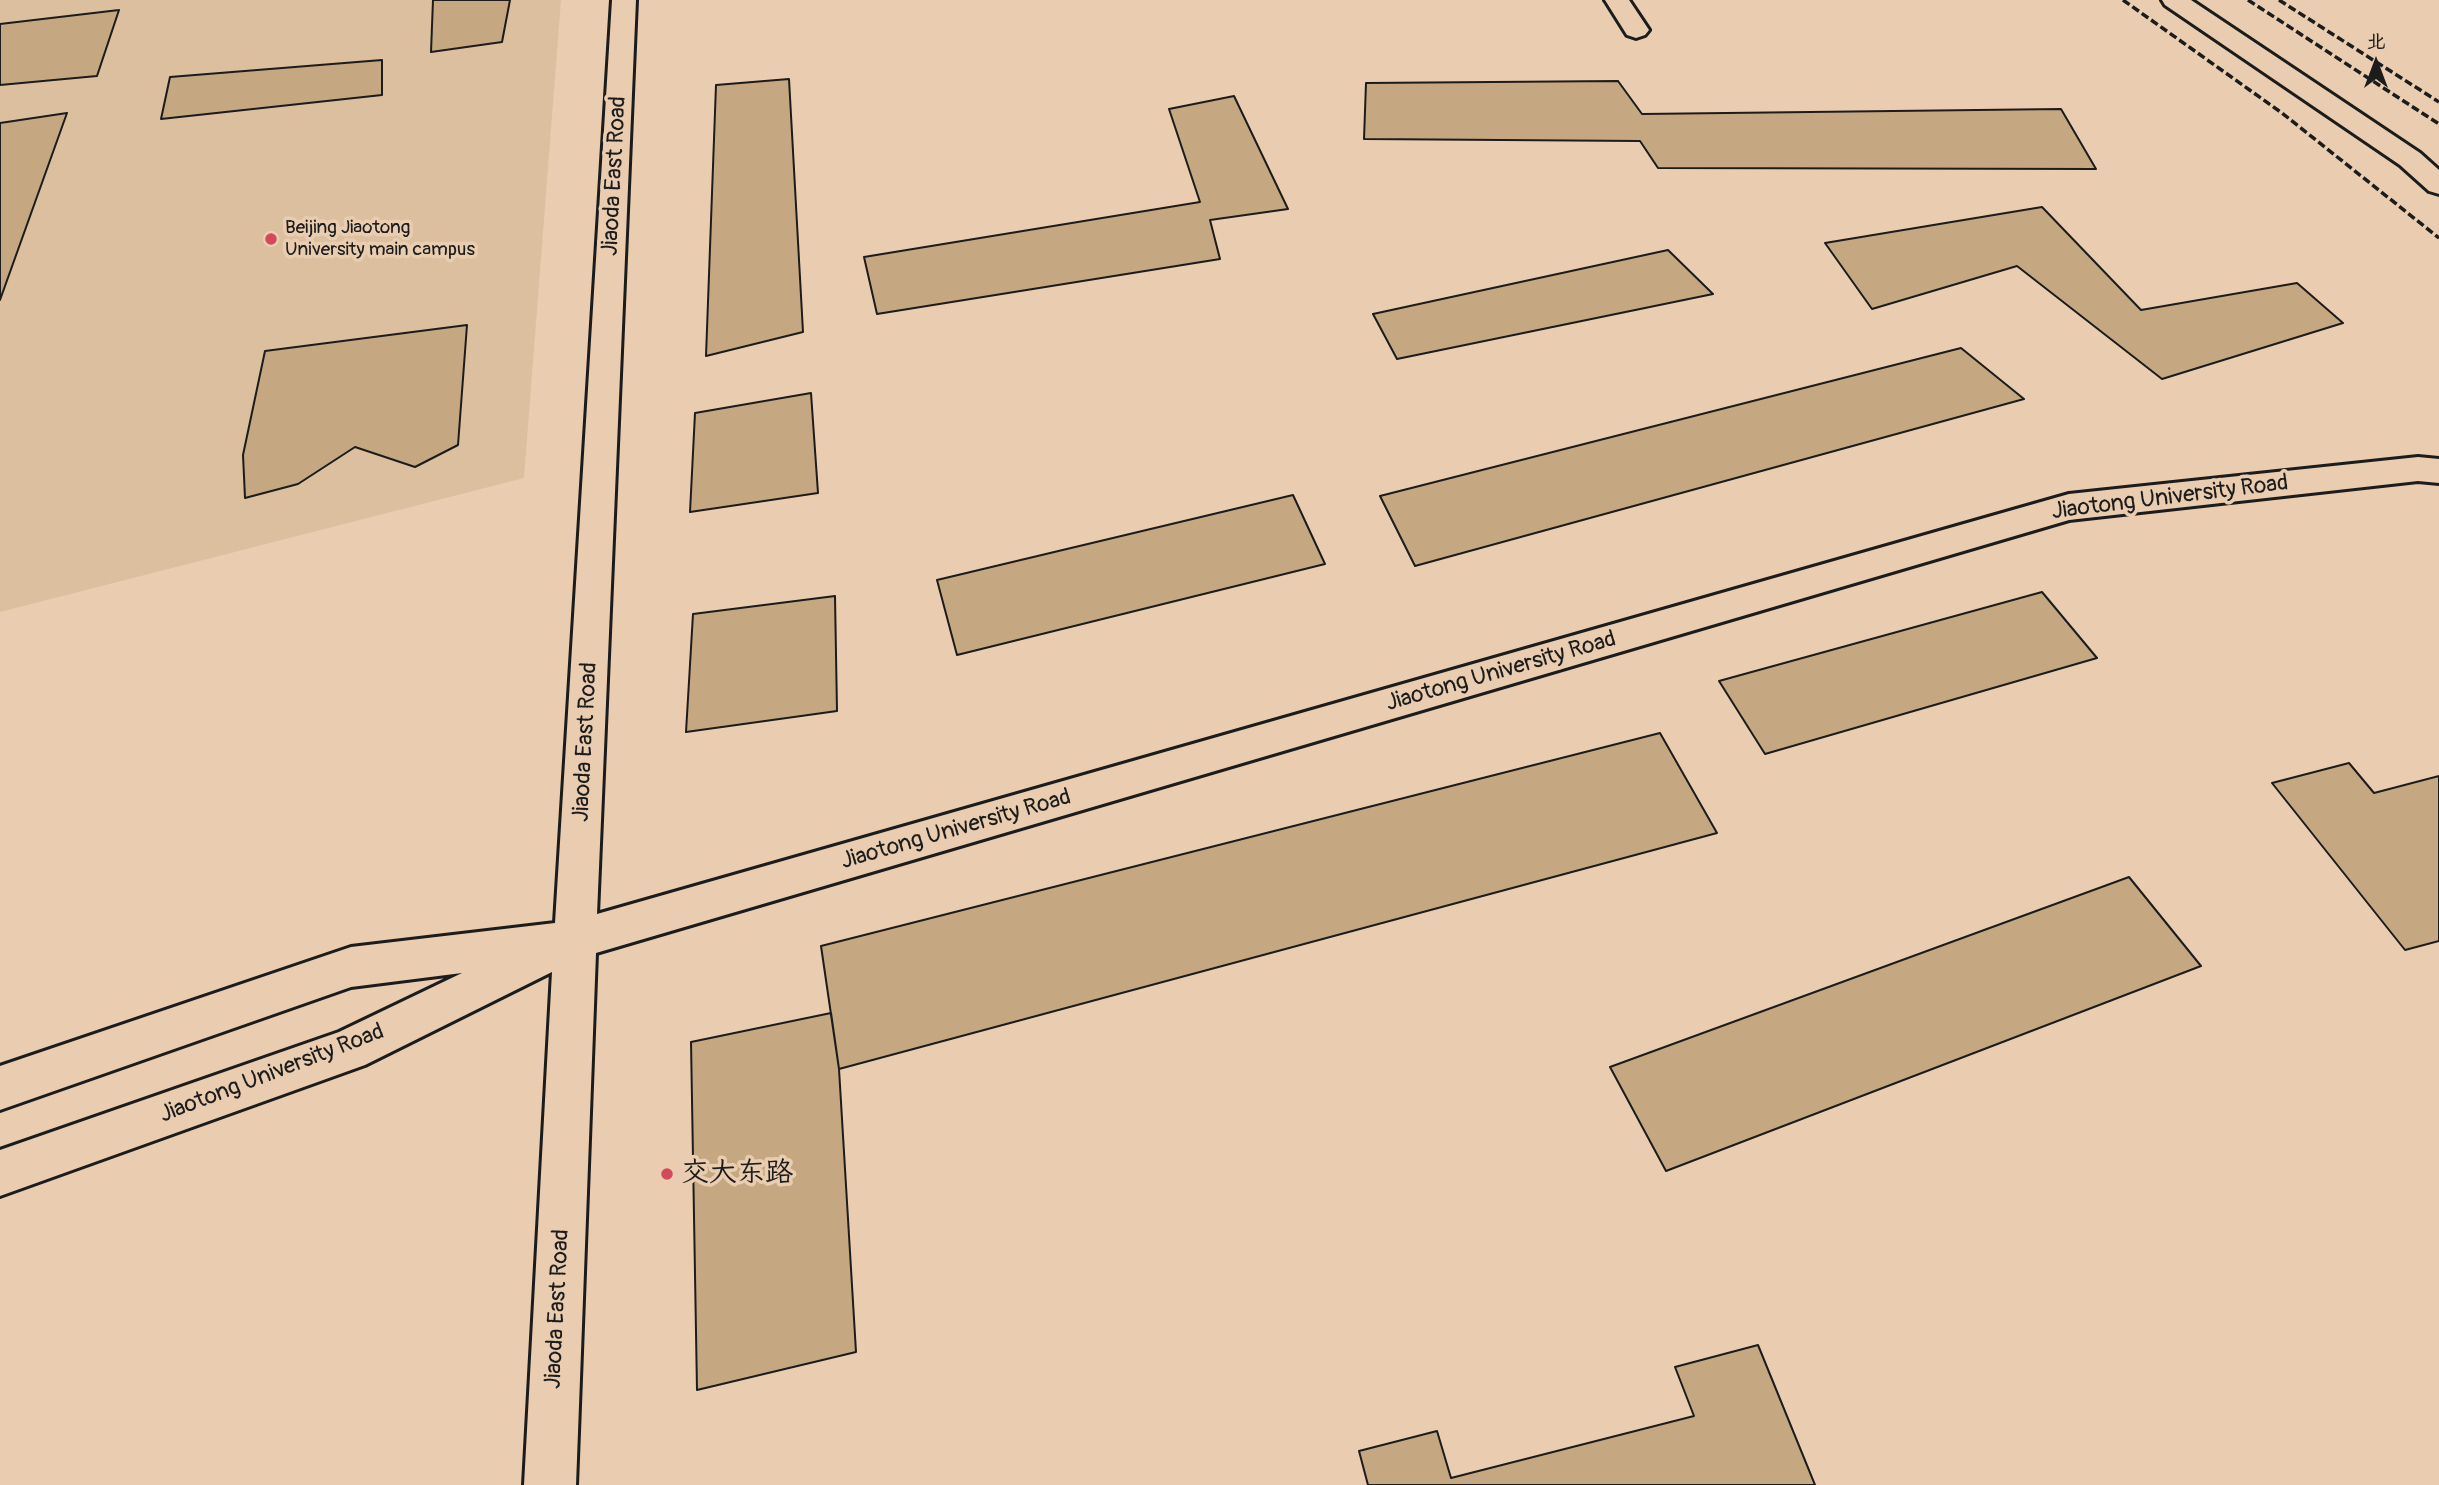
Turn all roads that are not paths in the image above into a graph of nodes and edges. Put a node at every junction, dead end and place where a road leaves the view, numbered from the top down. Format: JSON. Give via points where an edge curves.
{"nodes":[{"id":1,"x":624,"y":0,"type":"edge"},
{"id":2,"x":1618,"y":0,"type":"edge"},
{"id":3,"x":2174,"y":0,"type":"edge"},
{"id":4,"x":1636,"y":30,"type":"dead end"},
{"id":5,"x":2439,"y":185,"type":"edge"},
{"id":6,"x":2439,"y":471,"type":"edge"},
{"id":7,"x":575,"y":940,"type":"junction"},
{"id":8,"x":0,"y":1088,"type":"edge"},
{"id":9,"x":0,"y":1173,"type":"edge"},
{"id":10,"x":550,"y":1485,"type":"edge"}],
"edges":[{"from":1,"to":7,"type":"street","name":"Jiaoda East Road"},
{"from":2,"to":4,"type":"street"},
{"from":3,"to":5,"type":"street","via":[[2410,159]]},
{"from":6,"to":7,"type":"street","name":"Jiaotong University Road","via":[[2418,469],[2069,507]]},
{"from":7,"to":8,"type":"street","name":"Jiaotong University Road","via":[[351,967]]},
{"from":7,"to":9,"type":"street","name":"Jiaotong University Road","via":[[349,1051]]},
{"from":7,"to":10,"type":"street","name":"Jiaoda East Road"}]}
